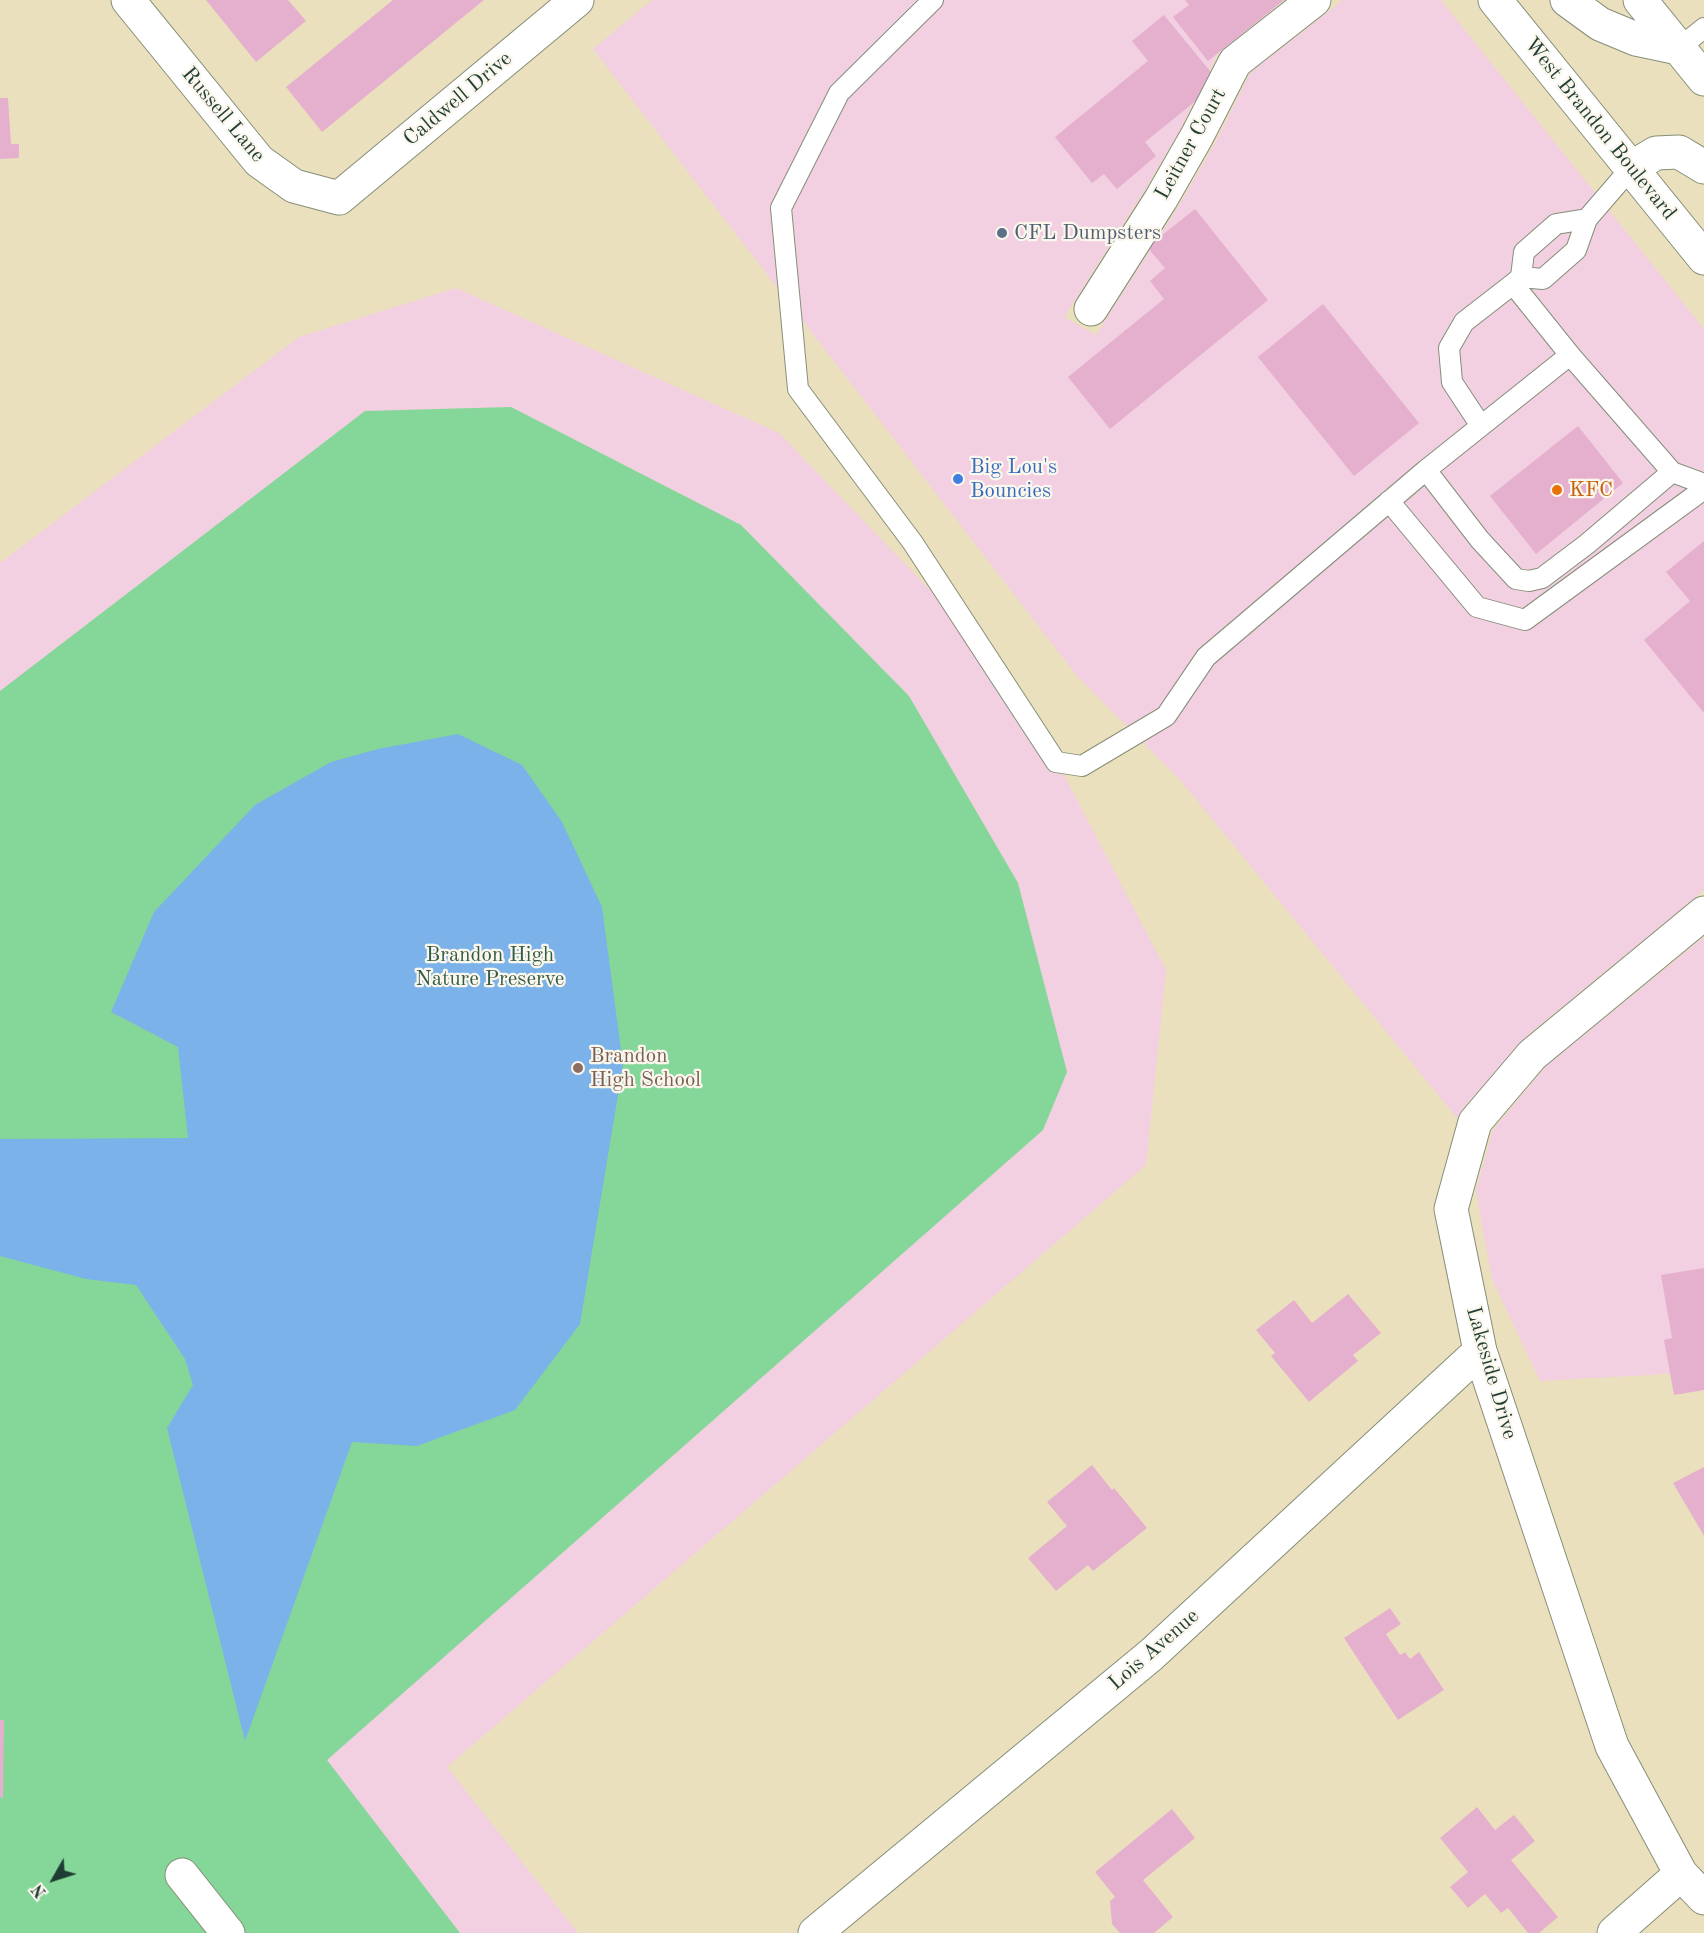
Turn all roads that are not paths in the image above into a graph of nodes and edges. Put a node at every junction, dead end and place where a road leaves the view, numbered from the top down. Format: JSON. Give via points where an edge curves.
{"nodes":[{"id":1,"x":128,"y":0,"type":"edge"},
{"id":2,"x":577,"y":0,"type":"edge"},
{"id":3,"x":933,"y":0,"type":"edge"},
{"id":4,"x":1314,"y":0,"type":"edge"},
{"id":5,"x":1495,"y":0,"type":"edge"},
{"id":6,"x":1567,"y":0,"type":"edge"},
{"id":7,"x":1640,"y":0,"type":"edge"},
{"id":8,"x":1704,"y":28,"type":"edge"},
{"id":9,"x":1679,"y":48,"type":"junction"},
{"id":10,"x":1704,"y":79,"type":"edge"},
{"id":11,"x":1704,"y":167,"type":"edge"},
{"id":12,"x":1631,"y":168,"type":"junction"},
{"id":13,"x":339,"y":198,"type":"joint"},
{"id":14,"x":1587,"y":219,"type":"junction"},
{"id":15,"x":1704,"y":258,"type":"edge"},
{"id":16,"x":1517,"y":280,"type":"junction"},
{"id":17,"x":1091,"y":309,"type":"dead end"},
{"id":18,"x":1570,"y":355,"type":"junction"},
{"id":19,"x":1481,"y":426,"type":"junction"},
{"id":20,"x":1426,"y":470,"type":"junction"},
{"id":21,"x":1672,"y":472,"type":"junction"},
{"id":22,"x":1704,"y":484,"type":"edge"},
{"id":23,"x":1704,"y":489,"type":"edge"},
{"id":24,"x":1389,"y":501,"type":"junction"},
{"id":25,"x":1704,"y":913,"type":"edge"},
{"id":26,"x":1480,"y":1351,"type":"junction"},
{"id":27,"x":1681,"y":1874,"type":"junction"},
{"id":28,"x":182,"y":1875,"type":"dead end"},
{"id":29,"x":1704,"y":1898,"type":"edge"},
{"id":30,"x":228,"y":1933,"type":"edge"},
{"id":31,"x":815,"y":1933,"type":"edge"},
{"id":32,"x":1614,"y":1933,"type":"edge"}],
"edges":[{"from":1,"to":13,"type":"main road","name":"Russell Lane","via":[[259,161],[294,186]]},
{"from":2,"to":13,"type":"main road","name":"Caldwell Drive"},
{"from":3,"to":24,"type":"lane","via":[[839,93],[781,208],[798,389],[913,543],[1056,762],[1082,765],[1166,716],[1206,657]]},
{"from":4,"to":17,"type":"main road","name":"Leitner Court","via":[[1235,62],[1161,199]]},
{"from":5,"to":12,"type":"main road","name":"West Brandon Boulevard"},
{"from":6,"to":9,"type":"main road","via":[[1600,24],[1636,39]]},
{"from":7,"to":9,"type":"main road"},
{"from":8,"to":9,"type":"lane"},
{"from":9,"to":10,"type":"main road"},
{"from":11,"to":12,"type":"main road","via":[[1679,152],[1656,153]]},
{"from":12,"to":14,"type":"lane"},
{"from":12,"to":15,"type":"main road","name":"West Brandon Boulevard"},
{"from":14,"to":16,"type":"lane","via":[[1576,249],[1543,279]]},
{"from":14,"to":16,"type":"lane","via":[[1556,224],[1524,252]]},
{"from":16,"to":18,"type":"lane"},
{"from":16,"to":19,"type":"lane","via":[[1464,322],[1449,348],[1452,382]]},
{"from":18,"to":19,"type":"lane"},
{"from":18,"to":21,"type":"lane"},
{"from":19,"to":20,"type":"lane"},
{"from":20,"to":21,"type":"lane","via":[[1516,579],[1529,581],[1542,578],[1587,544]]},
{"from":20,"to":24,"type":"lane"},
{"from":21,"to":22,"type":"lane"},
{"from":23,"to":24,"type":"lane","via":[[1525,620],[1477,607]]},
{"from":25,"to":26,"type":"main road","name":"Lakeside Drive","via":[[1532,1055],[1475,1122],[1452,1209]]},
{"from":26,"to":27,"type":"main road","name":"Lakeside Drive","via":[[1612,1746]]},
{"from":26,"to":31,"type":"main road","name":"Lois Avenue","via":[[1152,1655]]},
{"from":27,"to":29,"type":"main road","name":"Lakeside Drive"},
{"from":27,"to":32,"type":"main road"},
{"from":28,"to":30,"type":"main road"}]}
